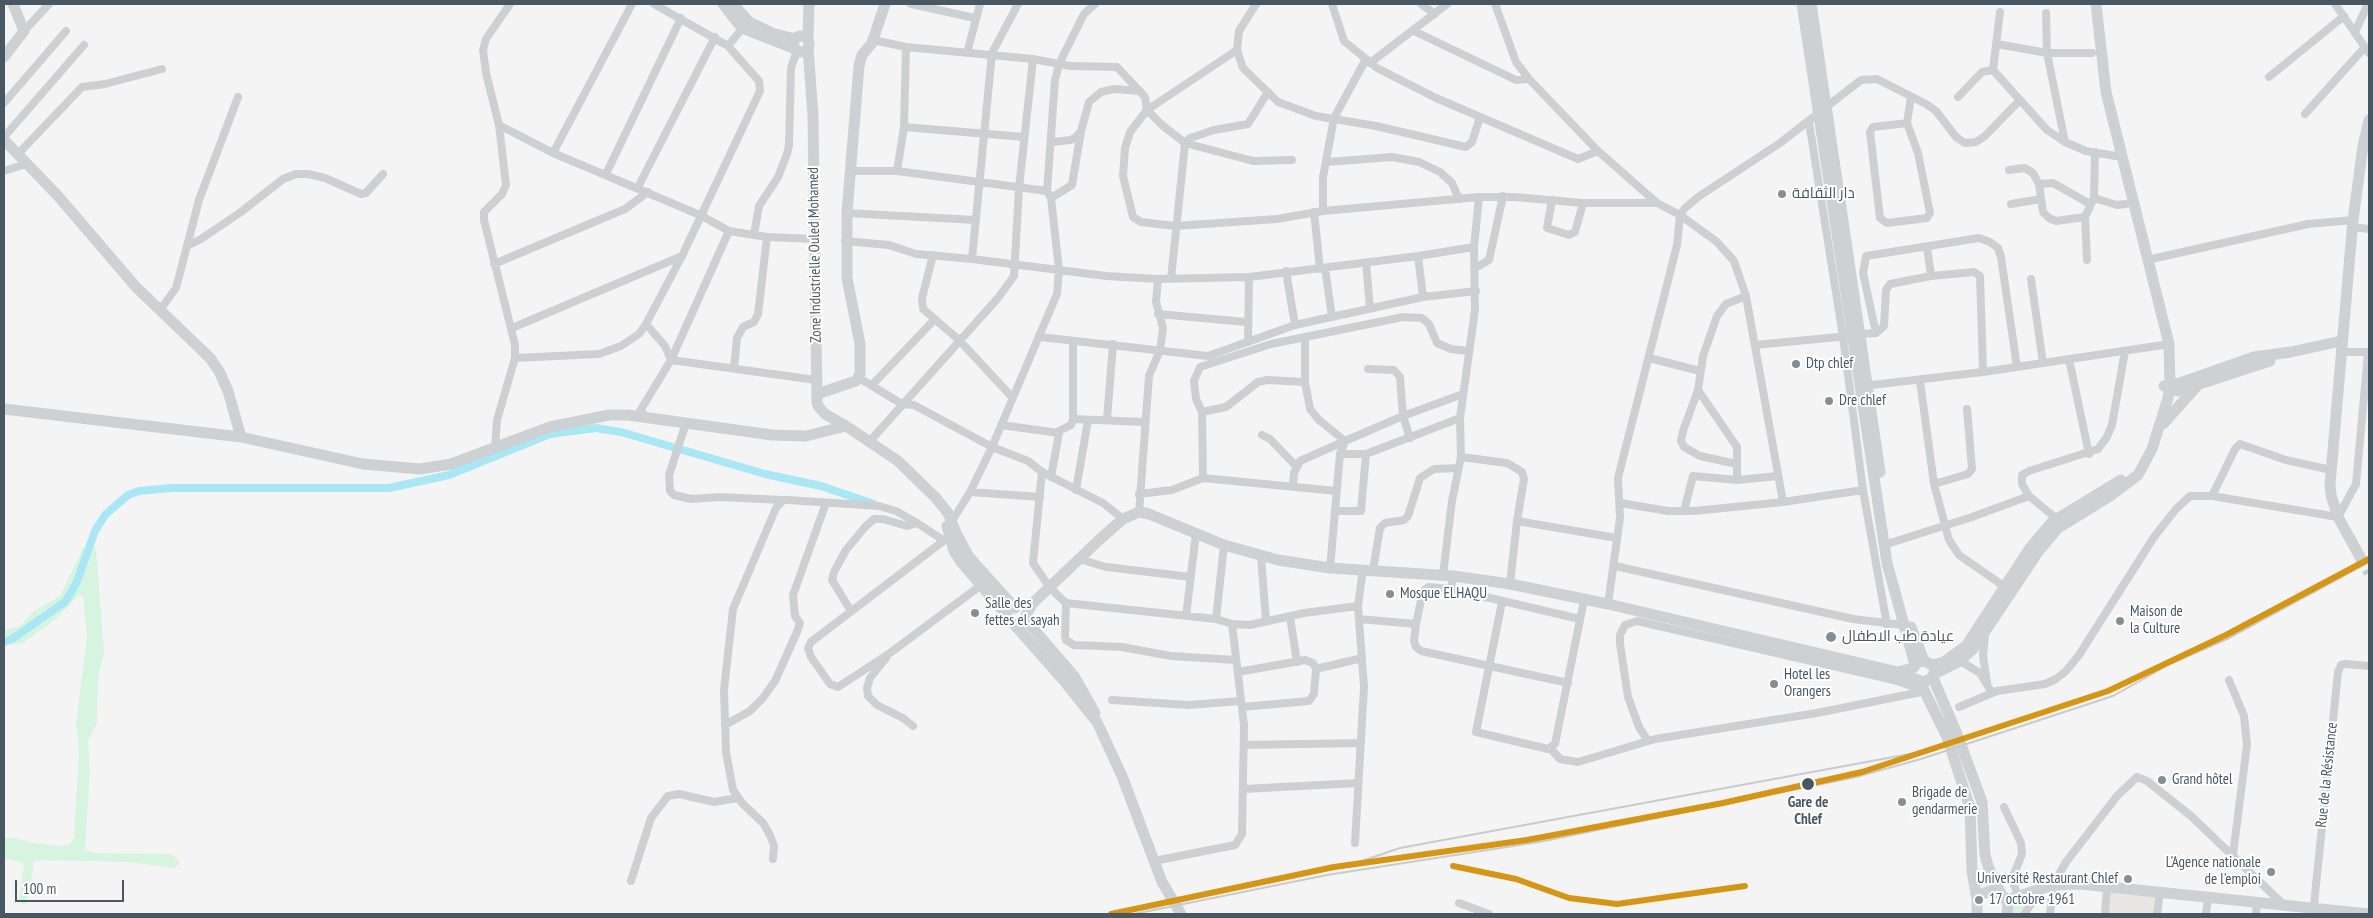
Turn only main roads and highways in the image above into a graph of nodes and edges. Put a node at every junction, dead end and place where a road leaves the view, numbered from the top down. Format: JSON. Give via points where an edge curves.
{"nodes":[{"id":1,"x":13,"y":4,"type":"edge"},
{"id":2,"x":723,"y":4,"type":"edge"},
{"id":3,"x":733,"y":4,"type":"edge"},
{"id":4,"x":885,"y":4,"type":"edge"},
{"id":5,"x":1802,"y":4,"type":"edge"},
{"id":6,"x":1811,"y":4,"type":"edge"},
{"id":7,"x":2089,"y":4,"type":"edge"},
{"id":8,"x":2096,"y":4,"type":"edge"},
{"id":9,"x":809,"y":9,"type":"edge"},
{"id":10,"x":745,"y":25,"type":"junction"},
{"id":11,"x":800,"y":44,"type":"junction"},
{"id":12,"x":4,"y":57,"type":"edge"},
{"id":13,"x":1823,"y":110,"type":"junction"},
{"id":14,"x":2369,"y":120,"type":"edge"},
{"id":15,"x":4,"y":139,"type":"edge"},
{"id":16,"x":2118,"y":156,"type":"junction"},
{"id":17,"x":2341,"y":347,"type":"junction"},
{"id":18,"x":2171,"y":370,"type":"junction"},
{"id":19,"x":2194,"y":381,"type":"junction"},
{"id":20,"x":1864,"y":386,"type":"junction"},
{"id":21,"x":2166,"y":389,"type":"junction"},
{"id":22,"x":817,"y":394,"type":"junction"},
{"id":23,"x":4,"y":409,"type":"edge"},
{"id":24,"x":846,"y":426,"type":"junction"},
{"id":25,"x":2160,"y":428,"type":"junction"},
{"id":26,"x":241,"y":437,"type":"junction"},
{"id":27,"x":950,"y":532,"type":"junction"},
{"id":28,"x":2359,"y":555,"type":"tunnel mouth"},
{"id":29,"x":1018,"y":615,"type":"junction"},
{"id":30,"x":1923,"y":675,"type":"junction"},
{"id":31,"x":1961,"y":760,"type":"junction"},
{"id":32,"x":2004,"y":897,"type":"junction"},
{"id":33,"x":1974,"y":909,"type":"edge"},
{"id":34,"x":2257,"y":909,"type":"edge"},
{"id":35,"x":2313,"y":911,"type":"edge"},
{"id":36,"x":1181,"y":914,"type":"edge"},
{"id":37,"x":2007,"y":914,"type":"edge"},
{"id":38,"x":2369,"y":914,"type":"edge"}],
"edges":[{"from":1,"to":12,"type":"main road","via":[[24,30]]},
{"from":2,"to":10,"type":"main road"},
{"from":3,"to":10,"type":"main road"},
{"from":4,"to":22,"type":"main road","via":[[873,40],[862,55],[859,66],[846,213],[847,278],[860,344],[859,378]]},
{"from":5,"to":13,"type":"main road"},
{"from":6,"to":13,"type":"main road"},
{"from":7,"to":16,"type":"main road","via":[[2092,53]]},
{"from":8,"to":16,"type":"main road","via":[[2101,64]]},
{"from":9,"to":11,"type":"main road"},
{"from":10,"to":11,"type":"main road"},
{"from":11,"to":22,"type":"main road","name":"Zone Industrielle Ouled Mohamed","via":[[809,70],[813,116]]},
{"from":13,"to":20,"type":"main road","via":[[1852,336]]},
{"from":14,"to":17,"type":"main road","via":[[2362,146]]},
{"from":15,"to":26,"type":"main road","via":[[125,274],[200,347],[219,371]]},
{"from":16,"to":18,"type":"main road","via":[[2169,344]]},
{"from":16,"to":21,"type":"main road","via":[[2126,204],[2163,345]]},
{"from":17,"to":19,"type":"main road","via":[[2291,352]]},
{"from":17,"to":28,"type":"main road","via":[[2331,495],[2338,517]]},
{"from":18,"to":19,"type":"main road"},
{"from":18,"to":21,"type":"main road"},
{"from":19,"to":21,"type":"main road"},
{"from":19,"to":25,"type":"main road"},
{"from":20,"to":30,"type":"main road","via":[[1890,543]]},
{"from":20,"to":30,"type":"main road","via":[[1887,563],[1897,607]]},
{"from":21,"to":25,"type":"main road"},
{"from":21,"to":30,"type":"main road","via":[[2146,445],[2131,471],[2057,519],[2030,548],[1966,646]]},
{"from":22,"to":24,"type":"main road","name":"Zone Industrielle Ouled Mohamed","via":[[818,406],[829,417]]},
{"from":23,"to":26,"type":"main road"},
{"from":24,"to":26,"type":"main road","via":[[806,436],[609,415],[568,422],[450,464],[420,469],[364,464]]},
{"from":24,"to":27,"type":"main road","name":"Zone Industrielle Ouled Mohamed","via":[[898,461],[943,507]]},
{"from":25,"to":30,"type":"main road","via":[[2138,475],[2058,528],[2038,552],[1985,633],[1960,661]]},
{"from":27,"to":29,"type":"main road"},
{"from":27,"to":29,"type":"main road","via":[[954,551],[980,586]]},
{"from":29,"to":30,"type":"main road","via":[[1123,518],[1139,512],[1261,556],[1330,568],[1448,575],[1510,584],[1608,604],[1805,656]]},
{"from":29,"to":36,"type":"main road","via":[[1074,676],[1094,708],[1154,861]]},
{"from":30,"to":31,"type":"main road"},
{"from":31,"to":32,"type":"main road","via":[[1982,802],[1985,855]]},
{"from":31,"to":33,"type":"main road","via":[[1971,817]]},
{"from":32,"to":33,"type":"main road","via":[[1990,891],[1982,894]]},
{"from":32,"to":34,"type":"main road","via":[[2048,886],[2080,884],[2160,892]]},
{"from":32,"to":37,"type":"main road"},
{"from":34,"to":35,"type":"main road","via":[[2285,906]]},
{"from":35,"to":38,"type":"main road"}]}
